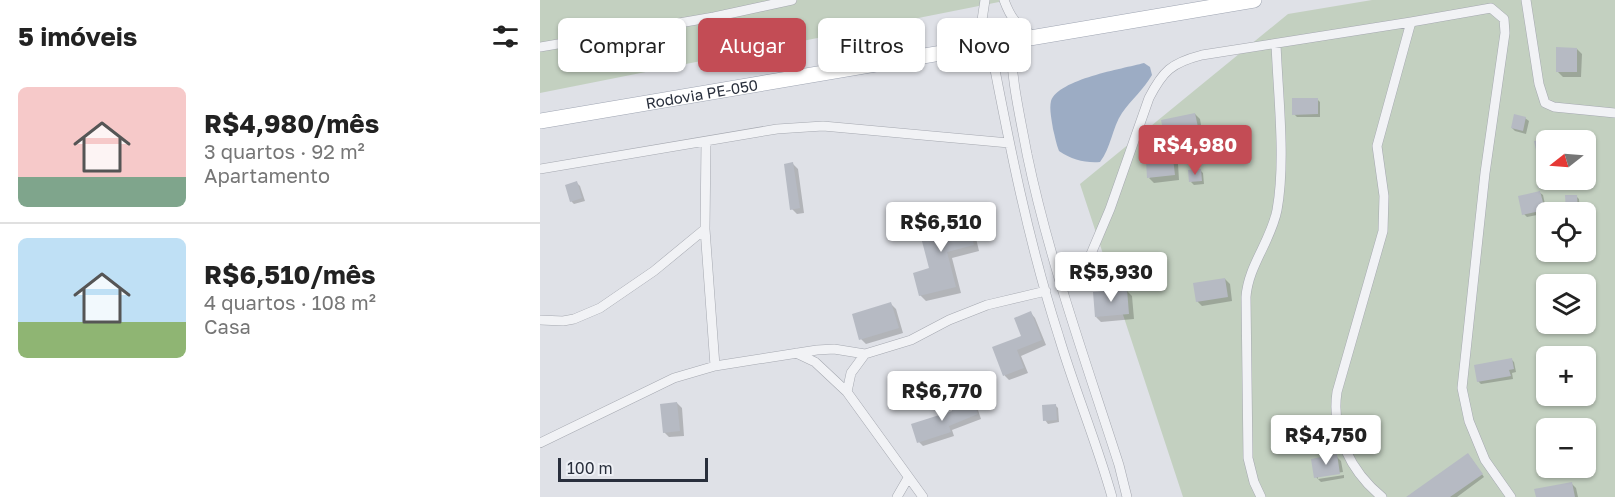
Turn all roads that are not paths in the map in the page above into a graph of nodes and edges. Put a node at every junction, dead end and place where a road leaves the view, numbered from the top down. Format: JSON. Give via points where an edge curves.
{"nodes":[{"id":1,"x":792,"y":0,"type":"edge"},
{"id":2,"x":985,"y":0,"type":"edge"},
{"id":3,"x":1004,"y":0,"type":"edge"},
{"id":4,"x":1254,"y":0,"type":"edge"},
{"id":5,"x":1528,"y":2,"type":"edge"},
{"id":6,"x":982,"y":18,"type":"edge"},
{"id":7,"x":1411,"y":22,"type":"junction"},
{"id":8,"x":1032,"y":36,"type":"joint"},
{"id":9,"x":1276,"y":44,"type":"junction"},
{"id":10,"x":540,"y":47,"type":"edge"},
{"id":11,"x":937,"y":53,"type":"edge"},
{"id":12,"x":995,"y":72,"type":"edge"},
{"id":13,"x":1013,"y":72,"type":"edge"},
{"id":14,"x":1014,"y":83,"type":"junction"},
{"id":15,"x":998,"y":85,"type":"junction"},
{"id":16,"x":1615,"y":113,"type":"edge"},
{"id":17,"x":540,"y":121,"type":"edge"},
{"id":18,"x":1022,"y":125,"type":"junction"},
{"id":19,"x":1006,"y":127,"type":"junction"},
{"id":20,"x":706,"y":142,"type":"junction"},
{"id":21,"x":1009,"y":143,"type":"junction"},
{"id":22,"x":540,"y":170,"type":"edge"},
{"id":23,"x":705,"y":229,"type":"junction"},
{"id":24,"x":1043,"y":281,"type":"junction"},
{"id":25,"x":1061,"y":285,"type":"junction"},
{"id":26,"x":1047,"y":295,"type":"junction"},
{"id":27,"x":540,"y":320,"type":"edge"},
{"id":28,"x":794,"y":352,"type":"junction"},
{"id":29,"x":865,"y":354,"type":"junction"},
{"id":30,"x":715,"y":366,"type":"junction"},
{"id":31,"x":847,"y":392,"type":"junction"},
{"id":32,"x":540,"y":443,"type":"edge"},
{"id":33,"x":908,"y":478,"type":"junction"},
{"id":34,"x":897,"y":497,"type":"edge"},
{"id":35,"x":923,"y":497,"type":"edge"},
{"id":36,"x":1112,"y":497,"type":"edge"},
{"id":37,"x":1127,"y":497,"type":"edge"},
{"id":38,"x":1261,"y":497,"type":"edge"},
{"id":39,"x":1382,"y":497,"type":"edge"},
{"id":40,"x":1511,"y":497,"type":"edge"}],
"edges":[{"from":1,"to":10,"type":"street"},
{"from":2,"to":6,"type":"street"},
{"from":3,"to":8,"type":"street","via":[[1016,24]]},
{"from":4,"to":8,"type":"main road","name":"Rodovia PE-050"},
{"from":5,"to":16,"type":"street","via":[[1545,103],[1554,108]]},
{"from":7,"to":9,"type":"street"},
{"from":7,"to":39,"type":"street","via":[[1377,146],[1384,196],[1383,231],[1335,406],[1336,423],[1349,456]]},
{"from":7,"to":40,"type":"street","via":[[1482,8],[1491,8],[1503,19],[1503,48],[1462,388],[1469,421],[1485,460]]},
{"from":9,"to":25,"type":"street","via":[[1202,55],[1169,67],[1149,98],[1088,261],[1077,278]]},
{"from":9,"to":38,"type":"street","via":[[1280,194],[1275,221],[1251,274],[1246,297],[1248,458]]},
{"from":11,"to":17,"type":"main road","name":"Rodovia PE-050"},
{"from":12,"to":15,"type":"street"},
{"from":13,"to":14,"type":"street"},
{"from":14,"to":15,"type":"street"},
{"from":14,"to":18,"type":"street"},
{"from":15,"to":19,"type":"street"},
{"from":18,"to":19,"type":"street"},
{"from":18,"to":25,"type":"street"},
{"from":19,"to":21,"type":"street"},
{"from":20,"to":21,"type":"street","via":[[777,129],[823,126]]},
{"from":20,"to":22,"type":"street"},
{"from":20,"to":23,"type":"street"},
{"from":21,"to":24,"type":"street"},
{"from":23,"to":27,"type":"street","via":[[600,308],[574,319]]},
{"from":23,"to":30,"type":"street"},
{"from":24,"to":25,"type":"street"},
{"from":24,"to":26,"type":"street"},
{"from":25,"to":26,"type":"street"},
{"from":25,"to":37,"type":"street"},
{"from":26,"to":29,"type":"street","via":[[987,305],[911,340]]},
{"from":26,"to":36,"type":"street"},
{"from":28,"to":29,"type":"street","via":[[834,350]]},
{"from":28,"to":30,"type":"street"},
{"from":28,"to":31,"type":"street","via":[[815,362]]},
{"from":29,"to":31,"type":"street","via":[[851,374]]},
{"from":30,"to":32,"type":"street","via":[[674,378]]},
{"from":31,"to":33,"type":"street"},
{"from":33,"to":34,"type":"street"},
{"from":33,"to":35,"type":"street"}]}
